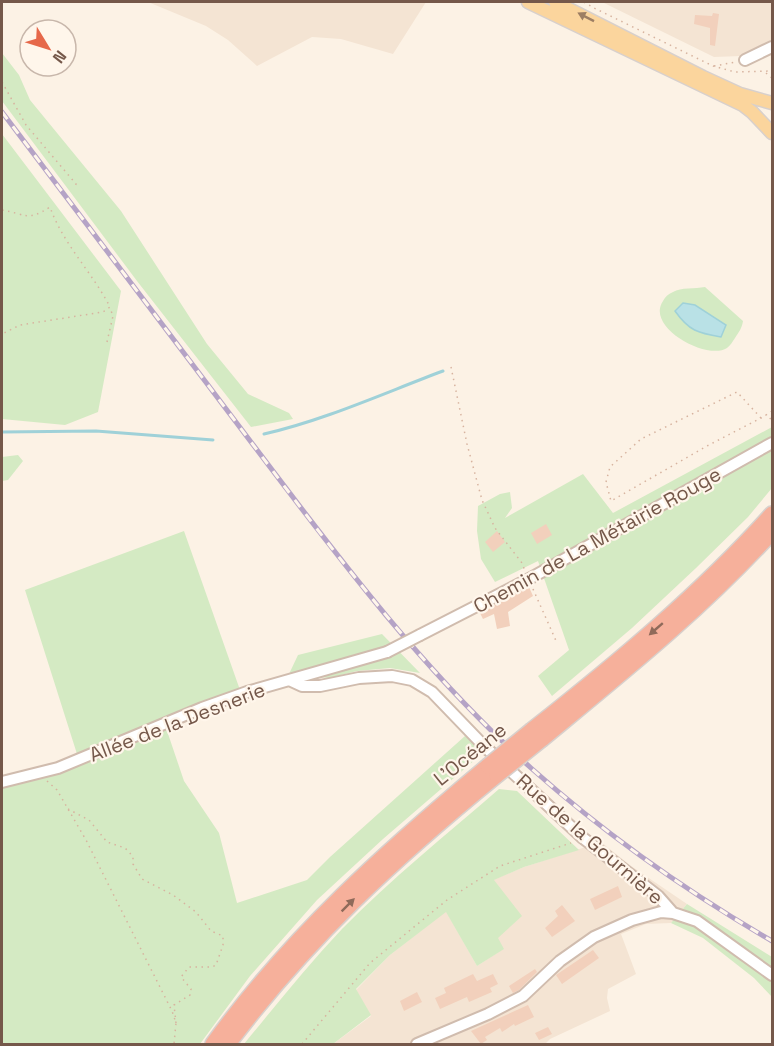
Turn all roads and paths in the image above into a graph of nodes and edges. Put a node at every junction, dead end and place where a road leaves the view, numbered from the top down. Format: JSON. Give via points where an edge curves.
{"nodes":[{"id":1,"x":528,"y":2,"type":"edge"},
{"id":2,"x":584,"y":2,"type":"edge"},
{"id":3,"x":551,"y":5,"type":"edge"},
{"id":4,"x":772,"y":47,"type":"edge"},
{"id":5,"x":746,"y":60,"type":"joint"},
{"id":6,"x":713,"y":66,"type":"junction"},
{"id":7,"x":772,"y":71,"type":"edge"},
{"id":8,"x":765,"y":72,"type":"junction"},
{"id":9,"x":772,"y":78,"type":"edge"},
{"id":10,"x":2,"y":82,"type":"edge"},
{"id":11,"x":772,"y":104,"type":"edge"},
{"id":12,"x":772,"y":133,"type":"edge"},
{"id":13,"x":74,"y":189,"type":"dead end"},
{"id":14,"x":2,"y":210,"type":"edge"},
{"id":15,"x":110,"y":307,"type":"junction"},
{"id":16,"x":2,"y":334,"type":"edge"},
{"id":17,"x":107,"y":342,"type":"dead end"},
{"id":18,"x":451,"y":367,"type":"dead end"},
{"id":19,"x":772,"y":411,"type":"edge"},
{"id":20,"x":766,"y":415,"type":"junction"},
{"id":21,"x":761,"y":418,"type":"junction"},
{"id":22,"x":772,"y":420,"type":"edge"},
{"id":23,"x":772,"y":443,"type":"edge"},
{"id":24,"x":772,"y":514,"type":"edge"},
{"id":25,"x":772,"y":532,"type":"edge"},
{"id":26,"x":772,"y":542,"type":"edge"},
{"id":27,"x":756,"y":550,"type":"junction"},
{"id":28,"x":529,"y":579,"type":"junction"},
{"id":29,"x":557,"y":643,"type":"dead end"},
{"id":30,"x":387,"y":652,"type":"joint"},
{"id":31,"x":289,"y":680,"type":"junction"},
{"id":32,"x":537,"y":735,"type":"junction"},
{"id":33,"x":492,"y":771,"type":"junction"},
{"id":34,"x":47,"y":781,"type":"dead end"},
{"id":35,"x":2,"y":782,"type":"edge"},
{"id":36,"x":68,"y":809,"type":"junction"},
{"id":37,"x":583,"y":838,"type":"junction"},
{"id":38,"x":674,"y":913,"type":"junction"},
{"id":39,"x":772,"y":975,"type":"edge"},
{"id":40,"x":176,"y":1023,"type":"junction"},
{"id":41,"x":174,"y":1044,"type":"edge"},
{"id":42,"x":213,"y":1044,"type":"edge"},
{"id":43,"x":228,"y":1044,"type":"edge"},
{"id":44,"x":302,"y":1044,"type":"edge"},
{"id":45,"x":417,"y":1044,"type":"edge"}],
"edges":[{"from":1,"to":3,"type":"main road"},
{"from":2,"to":6,"type":"path"},
{"from":11,"to":3,"type":"main road","one_way":true,"via":[[740,94]]},
{"from":3,"to":12,"type":"main road","via":[[742,105]]},
{"from":4,"to":5,"type":"street"},
{"from":5,"to":6,"type":"path"},
{"from":6,"to":8,"type":"path","via":[[735,72]]},
{"from":7,"to":8,"type":"path"},
{"from":8,"to":9,"type":"path"},
{"from":10,"to":13,"type":"path","via":[[26,125],[72,178]]},
{"from":14,"to":15,"type":"path","via":[[30,217],[50,207],[57,227]]},
{"from":15,"to":16,"type":"path","via":[[103,312],[20,325]]},
{"from":15,"to":17,"type":"path","via":[[113,316]]},
{"from":18,"to":28,"type":"path","via":[[482,500],[495,528],[522,562]]},
{"from":19,"to":20,"type":"path"},
{"from":20,"to":21,"type":"path"},
{"from":20,"to":22,"type":"path"},
{"from":21,"to":21,"type":"path","via":[[707,446],[611,501],[606,482],[610,467],[640,438],[736,392]]},
{"from":23,"to":28,"type":"street","name":"Chemin de La Métairie Rouge"},
{"from":24,"to":32,"type":"highway","name":"L’Océane","one_way":true,"via":[[684,603]]},
{"from":25,"to":27,"type":"highway","name":"L’Océane"},
{"from":26,"to":27,"type":"highway"},
{"from":27,"to":32,"type":"highway","name":"L’Océane","via":[[654,646]]},
{"from":28,"to":29,"type":"path"},
{"from":28,"to":30,"type":"street","name":"Chemin de La Métairie Rouge","bridge":true},
{"from":30,"to":31,"type":"street","name":"Allée de la Desnerie"},
{"from":31,"to":35,"type":"street","name":"Allée de la Desnerie","via":[[202,708],[58,768]]},
{"from":31,"to":37,"type":"street","name":"Rue de la Gournière","via":[[302,686],[392,675],[412,681],[432,692]]},
{"from":32,"to":33,"type":"highway","name":"L’Océane","bridge":true},
{"from":33,"to":42,"type":"highway","name":"L’Océane","via":[[400,840],[324,912]]},
{"from":43,"to":33,"type":"highway","name":"L’Océane","one_way":true,"via":[[332,921]]},
{"from":34,"to":36,"type":"path"},
{"from":36,"to":40,"type":"path"},
{"from":36,"to":40,"type":"path","via":[[89,820],[107,842],[125,848],[142,879],[172,895],[196,912],[211,931],[224,936],[216,965],[189,967],[184,971],[181,977],[190,995],[174,1005]]},
{"from":37,"to":38,"type":"street","name":"Rue de la Gournière"},
{"from":37,"to":44,"type":"path","via":[[500,866],[447,900],[370,963]]},
{"from":38,"to":39,"type":"street","via":[[706,927]]},
{"from":38,"to":45,"type":"street","via":[[647,915],[594,938],[523,996]]},
{"from":40,"to":41,"type":"path"}]}
